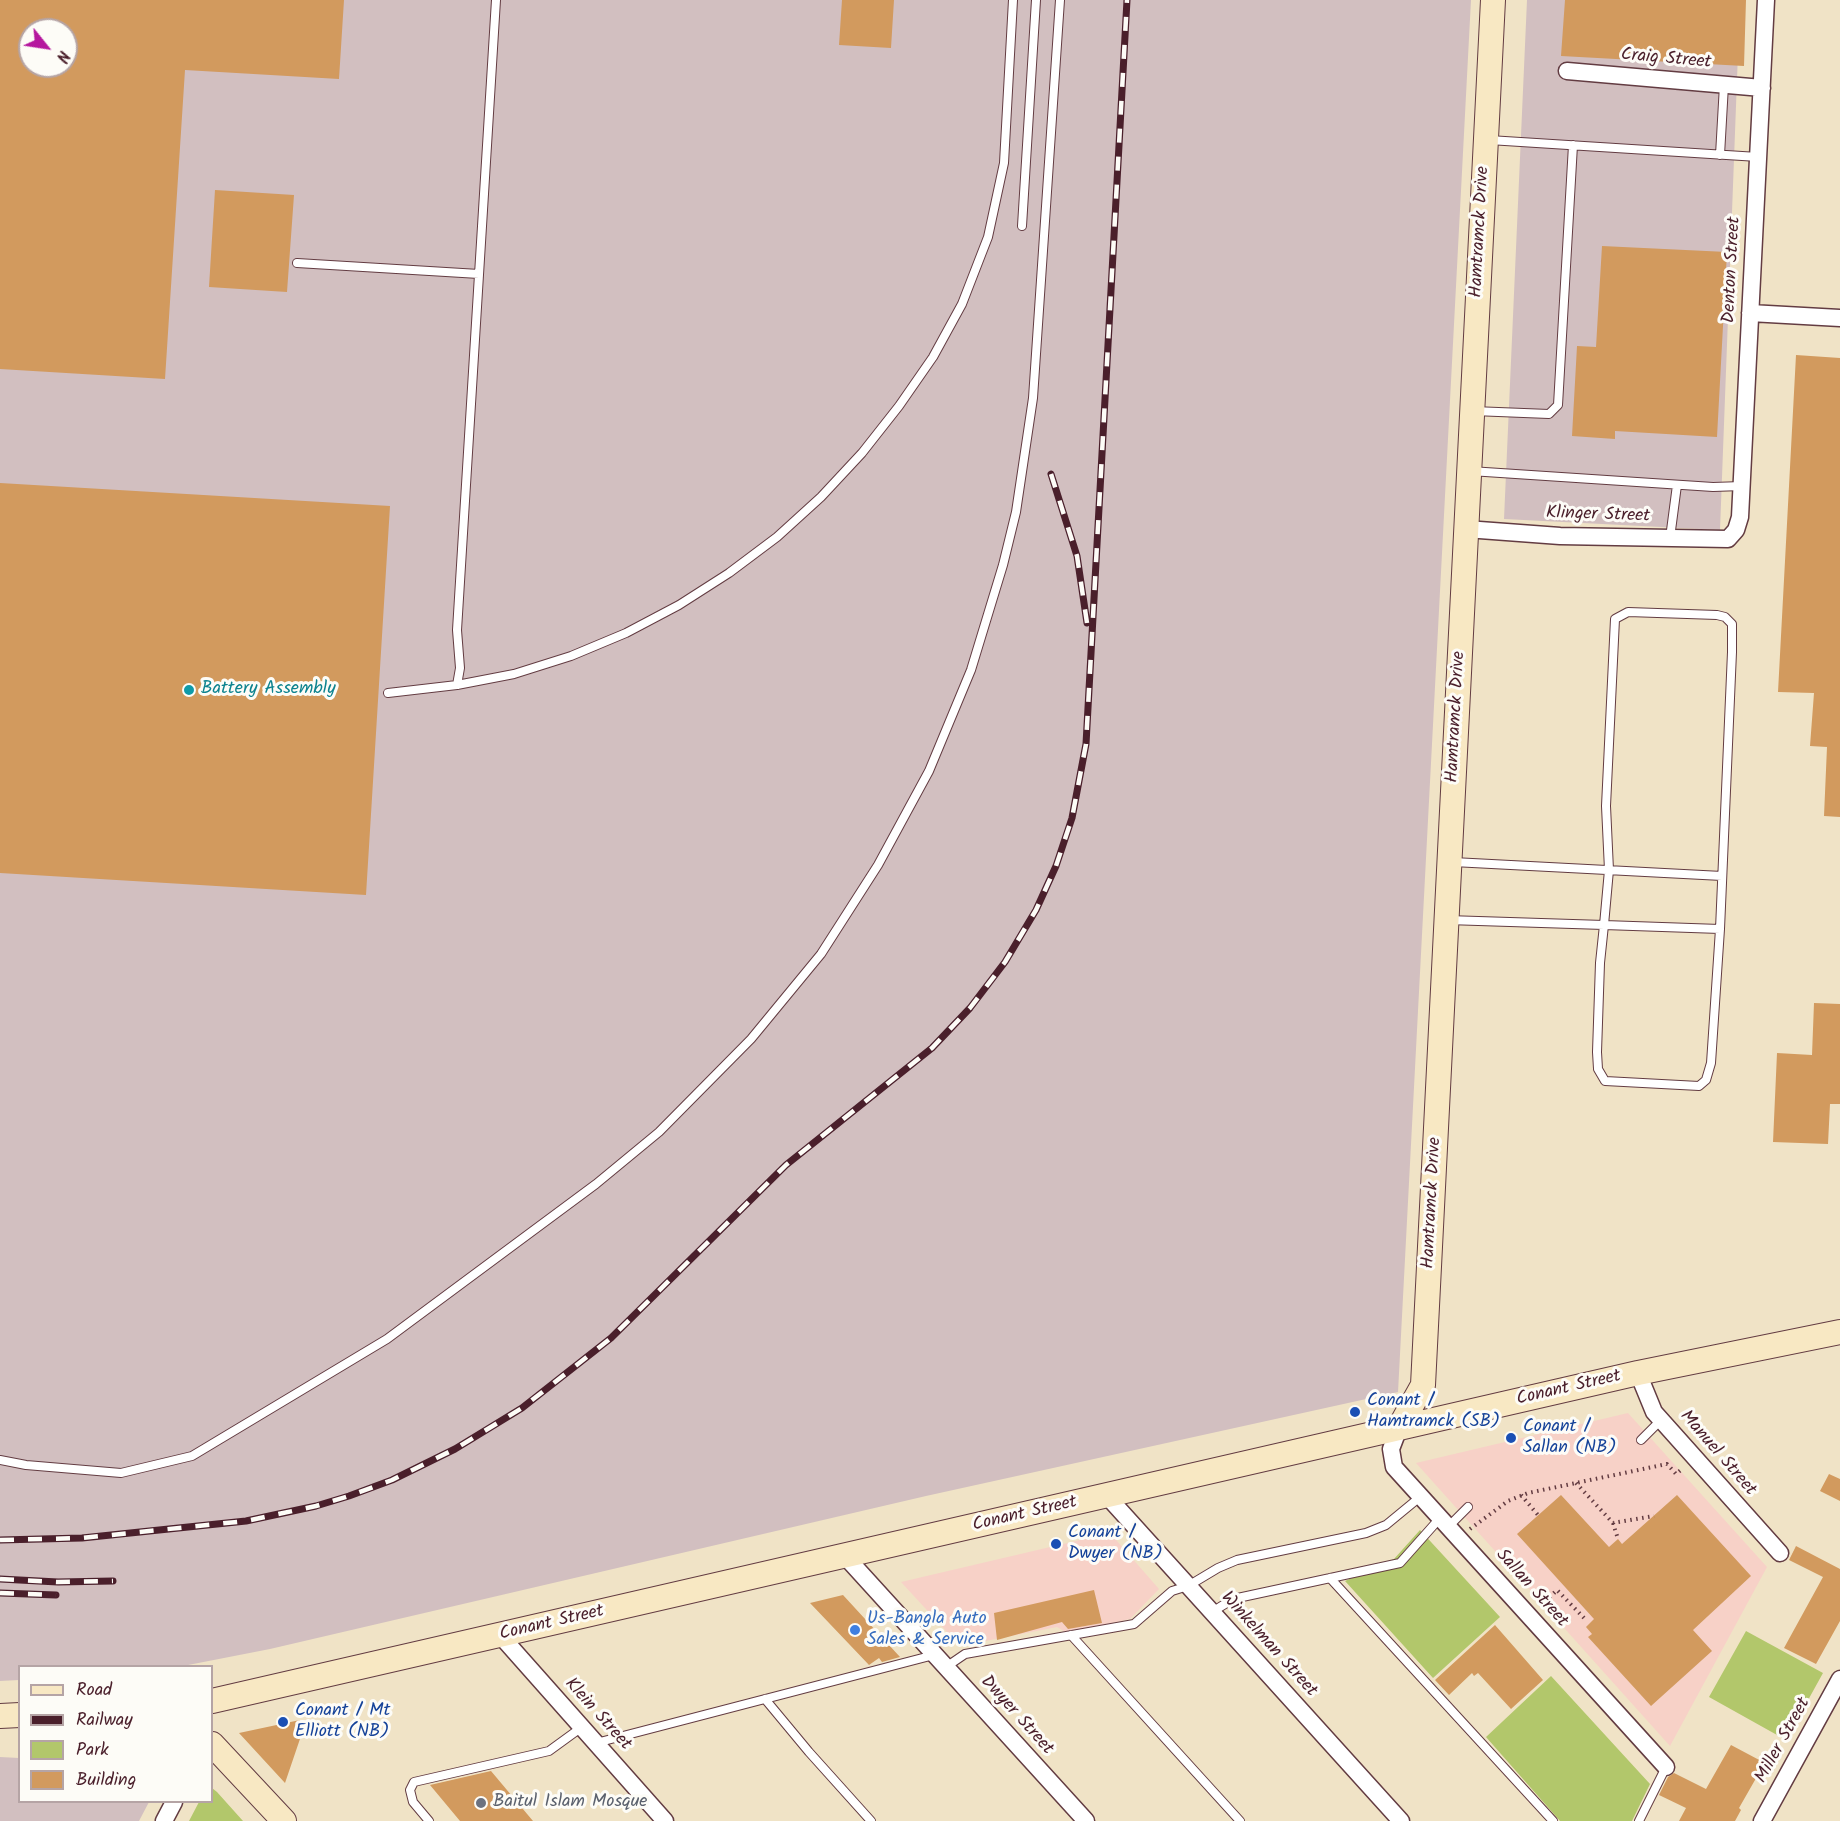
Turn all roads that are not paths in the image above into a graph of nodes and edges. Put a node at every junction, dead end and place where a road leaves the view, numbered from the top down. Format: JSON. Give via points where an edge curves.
{"nodes":[{"id":1,"x":496,"y":0,"type":"edge"},
{"id":2,"x":1013,"y":0,"type":"edge"},
{"id":3,"x":1036,"y":0,"type":"edge"},
{"id":4,"x":1060,"y":0,"type":"edge"},
{"id":5,"x":1493,"y":0,"type":"edge"},
{"id":6,"x":1766,"y":0,"type":"edge"},
{"id":7,"x":1567,"y":71,"type":"dead end"},
{"id":8,"x":1724,"y":85,"type":"junction"},
{"id":9,"x":1762,"y":88,"type":"junction"},
{"id":10,"x":1486,"y":140,"type":"junction"},
{"id":11,"x":1573,"y":145,"type":"junction"},
{"id":12,"x":1720,"y":155,"type":"junction"},
{"id":13,"x":1758,"y":157,"type":"junction"},
{"id":14,"x":1022,"y":226,"type":"dead end"},
{"id":15,"x":297,"y":263,"type":"dead end"},
{"id":16,"x":479,"y":274,"type":"junction"},
{"id":17,"x":1750,"y":313,"type":"junction"},
{"id":18,"x":1840,"y":318,"type":"edge"},
{"id":19,"x":1472,"y":411,"type":"junction"},
{"id":20,"x":1469,"y":471,"type":"junction"},
{"id":21,"x":1677,"y":485,"type":"junction"},
{"id":22,"x":1742,"y":486,"type":"junction"},
{"id":23,"x":1466,"y":529,"type":"junction"},
{"id":24,"x":1670,"y":538,"type":"junction"},
{"id":25,"x":1728,"y":539,"type":"joint"},
{"id":26,"x":457,"y":685,"type":"junction"},
{"id":27,"x":388,"y":693,"type":"dead end"},
{"id":28,"x":1450,"y":861,"type":"junction"},
{"id":29,"x":1608,"y":870,"type":"junction"},
{"id":30,"x":1722,"y":876,"type":"junction"},
{"id":31,"x":1447,"y":920,"type":"junction"},
{"id":32,"x":1604,"y":925,"type":"junction"},
{"id":33,"x":1720,"y":929,"type":"junction"},
{"id":34,"x":1840,"y":1332,"type":"edge"},
{"id":35,"x":1638,"y":1373,"type":"junction"},
{"id":36,"x":1661,"y":1420,"type":"junction"},
{"id":37,"x":1399,"y":1428,"type":"junction"},
{"id":38,"x":1641,"y":1440,"type":"dead end"},
{"id":39,"x":0,"y":1460,"type":"edge"},
{"id":40,"x":1107,"y":1496,"type":"junction"},
{"id":41,"x":1420,"y":1497,"type":"junction"},
{"id":42,"x":1468,"y":1507,"type":"dead end"},
{"id":43,"x":1444,"y":1523,"type":"junction"},
{"id":44,"x":1780,"y":1553,"type":"dead end"},
{"id":45,"x":845,"y":1556,"type":"junction"},
{"id":46,"x":1330,"y":1578,"type":"junction"},
{"id":47,"x":1188,"y":1586,"type":"junction"},
{"id":48,"x":1212,"y":1612,"type":"junction"},
{"id":49,"x":500,"y":1635,"type":"junction"},
{"id":50,"x":1071,"y":1635,"type":"junction"},
{"id":51,"x":940,"y":1661,"type":"junction"},
{"id":52,"x":1840,"y":1679,"type":"edge"},
{"id":53,"x":765,"y":1699,"type":"junction"},
{"id":54,"x":213,"y":1701,"type":"edge"},
{"id":55,"x":18,"y":1715,"type":"edge"},
{"id":56,"x":0,"y":1716,"type":"edge"},
{"id":57,"x":582,"y":1727,"type":"junction"},
{"id":58,"x":596,"y":1743,"type":"junction"},
{"id":59,"x":213,"y":1745,"type":"edge"},
{"id":60,"x":1666,"y":1767,"type":"joint"},
{"id":61,"x":173,"y":1803,"type":"edge"},
{"id":62,"x":164,"y":1821,"type":"edge"},
{"id":63,"x":284,"y":1821,"type":"edge"},
{"id":64,"x":429,"y":1821,"type":"edge"},
{"id":65,"x":665,"y":1821,"type":"edge"},
{"id":66,"x":871,"y":1821,"type":"edge"},
{"id":67,"x":1086,"y":1821,"type":"edge"},
{"id":68,"x":1240,"y":1821,"type":"edge"},
{"id":69,"x":1401,"y":1821,"type":"edge"},
{"id":70,"x":1552,"y":1821,"type":"edge"},
{"id":71,"x":1639,"y":1821,"type":"edge"},
{"id":72,"x":1762,"y":1821,"type":"edge"}],
"edges":[{"from":1,"to":16,"type":"lane"},
{"from":2,"to":26,"type":"lane","via":[[1004,163],[987,237],[962,304],[933,357],[862,453],[777,537],[679,605],[571,656],[514,675]]},
{"from":3,"to":14,"type":"lane"},
{"from":4,"to":39,"type":"lane","via":[[1033,398],[1016,512],[1003,565],[971,670],[929,771],[878,865],[820,954],[752,1039],[659,1132],[596,1184],[387,1340],[192,1456],[121,1473],[26,1466]]},
{"from":5,"to":10,"type":"main road","name":"Hamtramck Drive"},
{"from":6,"to":9,"type":"street","name":"Denton Street"},
{"from":7,"to":8,"type":"street","name":"Craig Street"},
{"from":8,"to":9,"type":"street","name":"Craig Street"},
{"from":8,"to":12,"type":"lane"},
{"from":9,"to":13,"type":"street","name":"Denton Street"},
{"from":10,"to":11,"type":"lane"},
{"from":10,"to":19,"type":"main road","name":"Hamtramck Drive"},
{"from":11,"to":12,"type":"lane"},
{"from":11,"to":19,"type":"lane","via":[[1558,405],[1549,414]]},
{"from":12,"to":13,"type":"lane"},
{"from":13,"to":17,"type":"street","name":"Denton Street"},
{"from":15,"to":16,"type":"lane"},
{"from":16,"to":26,"type":"lane"},
{"from":17,"to":18,"type":"street"},
{"from":17,"to":22,"type":"street","name":"Denton Street"},
{"from":19,"to":20,"type":"main road","name":"Hamtramck Drive"},
{"from":20,"to":21,"type":"lane"},
{"from":20,"to":23,"type":"main road","name":"Hamtramck Drive"},
{"from":21,"to":22,"type":"lane"},
{"from":21,"to":24,"type":"lane"},
{"from":22,"to":25,"type":"street","name":"Denton Street","via":[[1740,517]]},
{"from":23,"to":24,"type":"street","name":"Klinger Street"},
{"from":23,"to":28,"type":"main road","name":"Hamtramck Drive"},
{"from":24,"to":25,"type":"street","name":"Klinger Street"},
{"from":26,"to":27,"type":"lane"},
{"from":28,"to":29,"type":"lane"},
{"from":28,"to":31,"type":"main road","name":"Hamtramck Drive"},
{"from":29,"to":30,"type":"lane"},
{"from":29,"to":30,"type":"lane","via":[[1606,806],[1615,619],[1628,612],[1717,615],[1732,624]]},
{"from":29,"to":32,"type":"lane"},
{"from":30,"to":33,"type":"lane"},
{"from":31,"to":32,"type":"lane"},
{"from":31,"to":37,"type":"main road","name":"Hamtramck Drive","via":[[1423,1385]]},
{"from":32,"to":33,"type":"lane"},
{"from":32,"to":33,"type":"lane","via":[[1599,963],[1598,1069],[1605,1081],[1616,1084],[1699,1086],[1706,1080],[1711,1063]]},
{"from":34,"to":35,"type":"main road","name":"Conant Street"},
{"from":35,"to":36,"type":"street","name":"Manuel Street"},
{"from":35,"to":37,"type":"main road","name":"Conant Street"},
{"from":36,"to":38,"type":"lane"},
{"from":36,"to":44,"type":"street","name":"Manuel Street"},
{"from":37,"to":40,"type":"main road","name":"Conant Street"},
{"from":37,"to":41,"type":"street","name":"Sallan Street","via":[[1391,1449],[1394,1467]]},
{"from":40,"to":45,"type":"main road","name":"Conant Street"},
{"from":40,"to":47,"type":"street","name":"Winkelman Street"},
{"from":41,"to":43,"type":"street","name":"Sallan Street"},
{"from":41,"to":47,"type":"lane","via":[[1386,1525],[1366,1533],[1237,1560]]},
{"from":42,"to":43,"type":"lane"},
{"from":43,"to":46,"type":"lane","via":[[1400,1563]]},
{"from":43,"to":60,"type":"street","name":"Sallan Street"},
{"from":45,"to":49,"type":"main road","name":"Conant Street"},
{"from":45,"to":51,"type":"street","name":"Dwyer Street"},
{"from":46,"to":48,"type":"lane","via":[[1233,1599]]},
{"from":46,"to":70,"type":"lane"},
{"from":47,"to":48,"type":"street","name":"Winkelman Street"},
{"from":47,"to":50,"type":"lane","via":[[1172,1591],[1134,1624]]},
{"from":48,"to":69,"type":"street","name":"Winkelman Street"},
{"from":49,"to":54,"type":"main road","name":"Conant Street"},
{"from":49,"to":57,"type":"street","name":"Klein Street"},
{"from":50,"to":51,"type":"lane"},
{"from":50,"to":68,"type":"lane"},
{"from":51,"to":53,"type":"lane"},
{"from":51,"to":67,"type":"street","name":"Dwyer Street"},
{"from":52,"to":72,"type":"street","name":"Miller Street"},
{"from":53,"to":58,"type":"lane"},
{"from":53,"to":66,"type":"lane"},
{"from":55,"to":56,"type":"main road"},
{"from":57,"to":58,"type":"street","name":"Klein Street"},
{"from":57,"to":64,"type":"lane","via":[[549,1751],[414,1782],[410,1790],[413,1802]]},
{"from":58,"to":65,"type":"street","name":"Klein Street"},
{"from":59,"to":63,"type":"main road"},
{"from":60,"to":71,"type":"lane"},
{"from":61,"to":62,"type":"street"}]}
